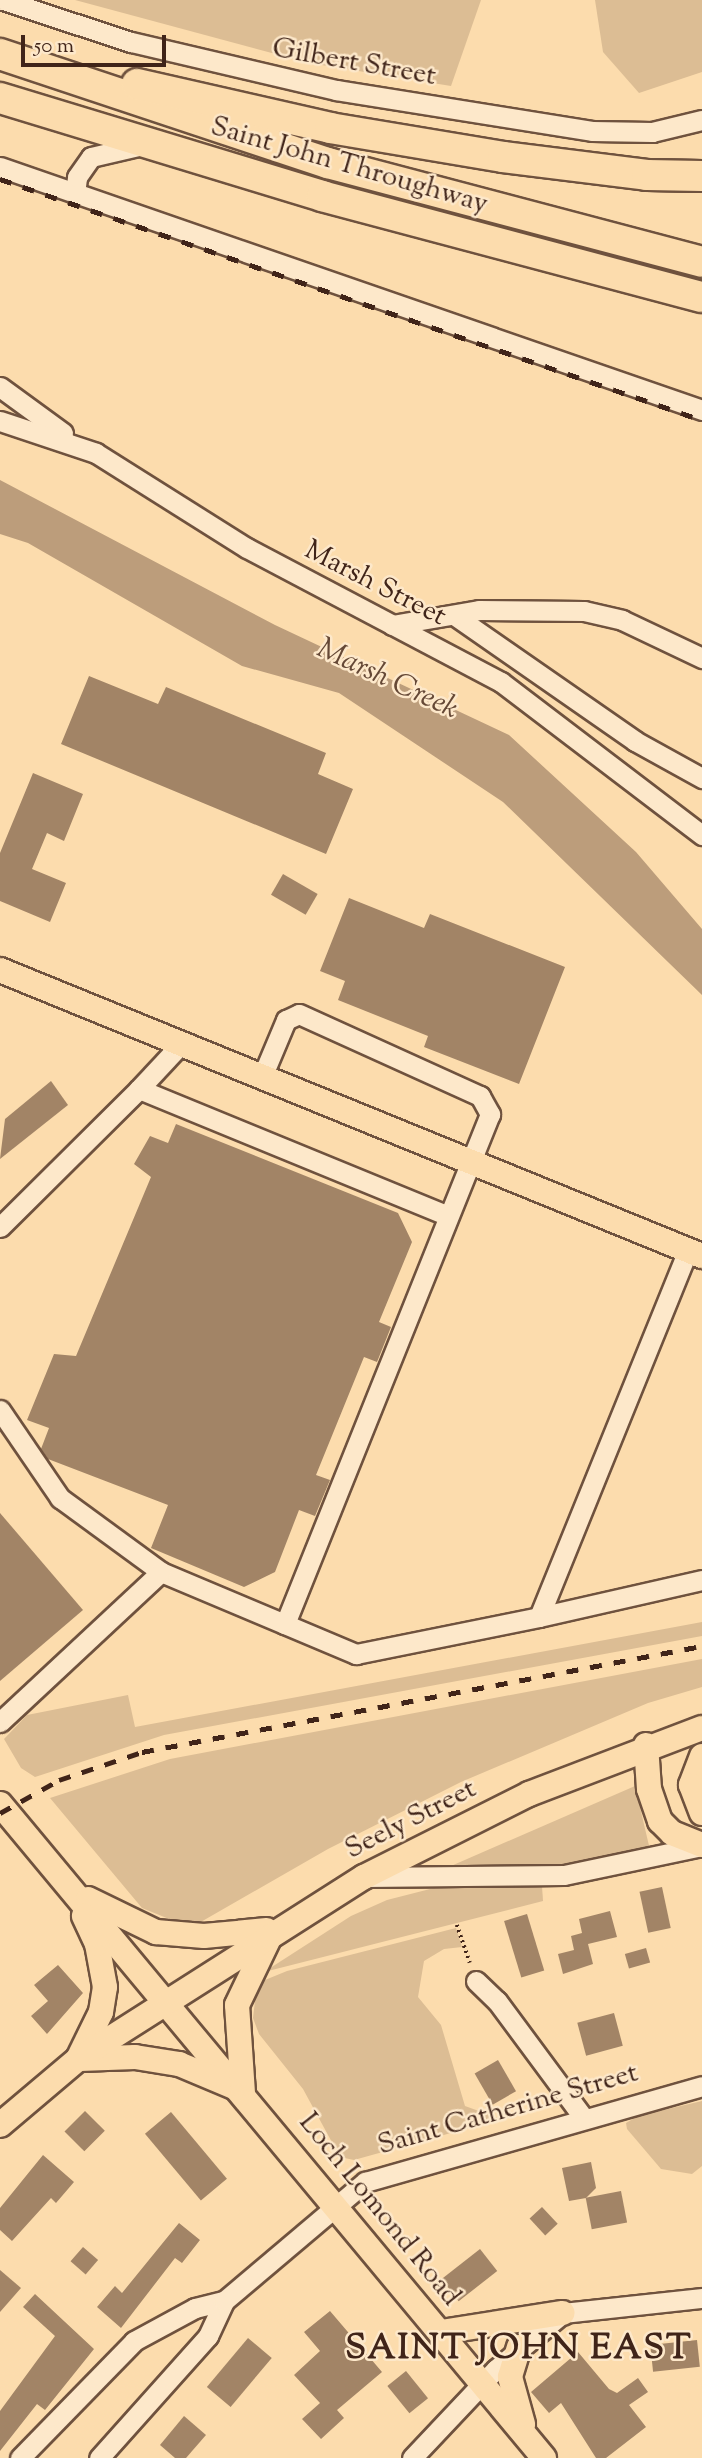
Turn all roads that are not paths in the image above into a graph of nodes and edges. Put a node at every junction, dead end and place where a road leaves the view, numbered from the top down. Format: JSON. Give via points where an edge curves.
{"nodes":[{"id":1,"x":3,"y":0,"type":"edge"},
{"id":2,"x":0,"y":52,"type":"edge"},
{"id":3,"x":0,"y":98,"type":"edge"},
{"id":4,"x":702,"y":120,"type":"edge"},
{"id":5,"x":148,"y":144,"type":"junction"},
{"id":6,"x":0,"y":167,"type":"edge"},
{"id":7,"x":702,"y":176,"type":"edge"},
{"id":8,"x":75,"y":194,"type":"junction"},
{"id":9,"x":702,"y":262,"type":"edge"},
{"id":10,"x":702,"y":297,"type":"edge"},
{"id":11,"x":0,"y":387,"type":"edge"},
{"id":12,"x":702,"y":410,"type":"edge"},
{"id":13,"x":0,"y":421,"type":"edge"},
{"id":14,"x":75,"y":442,"type":"junction"},
{"id":15,"x":454,"y":615,"type":"junction"},
{"id":16,"x":391,"y":625,"type":"junction"},
{"id":17,"x":702,"y":658,"type":"edge"},
{"id":18,"x":702,"y":778,"type":"edge"},
{"id":19,"x":702,"y":835,"type":"edge"},
{"id":20,"x":0,"y":970,"type":"edge"},
{"id":21,"x":181,"y":1044,"type":"junction"},
{"id":22,"x":262,"y":1077,"type":"junction"},
{"id":23,"x":139,"y":1089,"type":"junction"},
{"id":24,"x":470,"y":1161,"type":"junction"},
{"id":25,"x":448,"y":1216,"type":"junction"},
{"id":26,"x":0,"y":1227,"type":"edge"},
{"id":27,"x":695,"y":1253,"type":"edge"},
{"id":28,"x":0,"y":1410,"type":"edge"},
{"id":29,"x":161,"y":1572,"type":"junction"},
{"id":30,"x":702,"y":1580,"type":"edge"},
{"id":31,"x":539,"y":1617,"type":"junction"},
{"id":32,"x":285,"y":1624,"type":"junction"},
{"id":33,"x":7,"y":1708,"type":"edge"},
{"id":34,"x":0,"y":1721,"type":"edge"},
{"id":35,"x":702,"y":1728,"type":"edge"},
{"id":36,"x":646,"y":1745,"type":"junction"},
{"id":37,"x":702,"y":1756,"type":"edge"},
{"id":38,"x":0,"y":1804,"type":"edge"},
{"id":39,"x":702,"y":1813,"type":"edge"},
{"id":40,"x":702,"y":1845,"type":"edge"},
{"id":41,"x":364,"y":1877,"type":"junction"},
{"id":42,"x":70,"y":1887,"type":"junction"},
{"id":43,"x":274,"y":1929,"type":"junction"},
{"id":44,"x":476,"y":1981,"type":"road end"},
{"id":45,"x":166,"y":2001,"type":"junction"},
{"id":46,"x":78,"y":2059,"type":"junction"},
{"id":47,"x":702,"y":2086,"type":"edge"},
{"id":48,"x":243,"y":2093,"type":"junction"},
{"id":49,"x":582,"y":2116,"type":"junction"},
{"id":50,"x":0,"y":2125,"type":"edge"},
{"id":51,"x":337,"y":2204,"type":"junction"},
{"id":52,"x":702,"y":2298,"type":"edge"},
{"id":53,"x":224,"y":2301,"type":"junction"},
{"id":54,"x":563,"y":2313,"type":"junction"},
{"id":55,"x":440,"y":2332,"type":"junction"},
{"id":56,"x":519,"y":2347,"type":"junction"},
{"id":57,"x":482,"y":2384,"type":"junction"},
{"id":58,"x":536,"y":2449,"type":"edge"},
{"id":59,"x":20,"y":2458,"type":"edge"},
{"id":60,"x":99,"y":2458,"type":"edge"},
{"id":61,"x":412,"y":2458,"type":"edge"}],
"edges":[{"from":1,"to":4,"type":"street","name":"Gilbert Street","via":[[131,42],[336,90],[592,131],[652,132]]},
{"from":2,"to":7,"type":"highway","via":[[330,128],[554,165]]},
{"from":2,"to":9,"type":"highway","name":"Saint John Throughway","via":[[328,163]]},
{"from":3,"to":5,"type":"highway","name":"Saint John Throughway"},
{"from":5,"to":8,"type":"street","via":[[91,157],[77,177]]},
{"from":5,"to":10,"type":"highway","name":"Saint John Throughway","via":[[449,232]]},
{"from":6,"to":8,"type":"street"},
{"from":8,"to":12,"type":"street"},
{"from":11,"to":14,"type":"street"},
{"from":13,"to":14,"type":"street","name":"Marsh Street"},
{"from":14,"to":16,"type":"street","name":"Marsh Street","via":[[247,548]]},
{"from":15,"to":16,"type":"street"},
{"from":15,"to":17,"type":"street","via":[[526,608],[584,611],[622,620]]},
{"from":15,"to":18,"type":"street","via":[[635,741]]},
{"from":16,"to":19,"type":"street","name":"Marsh Street","via":[[501,682]]},
{"from":20,"to":21,"type":"main road"},
{"from":21,"to":22,"type":"main road"},
{"from":21,"to":23,"type":"street"},
{"from":22,"to":24,"type":"main road"},
{"from":22,"to":24,"type":"street","via":[[286,1020],[299,1014],[480,1096],[490,1114]]},
{"from":23,"to":25,"type":"street"},
{"from":23,"to":26,"type":"street"},
{"from":24,"to":25,"type":"street"},
{"from":24,"to":27,"type":"main road"},
{"from":25,"to":32,"type":"street"},
{"from":27,"to":31,"type":"street"},
{"from":28,"to":29,"type":"street","via":[[60,1498]]},
{"from":29,"to":32,"type":"street"},
{"from":29,"to":33,"type":"street"},
{"from":30,"to":31,"type":"street"},
{"from":31,"to":32,"type":"street","via":[[356,1654]]},
{"from":33,"to":34,"type":"street"},
{"from":35,"to":36,"type":"main road","name":"Seely Street"},
{"from":36,"to":40,"type":"main road","via":[[649,1789],[660,1821],[672,1833]]},
{"from":36,"to":41,"type":"main road","name":"Seely Street","via":[[529,1794]]},
{"from":37,"to":39,"type":"main road","via":[[691,1785]]},
{"from":38,"to":42,"type":"main road","name":"Loch Lomond Road"},
{"from":40,"to":41,"type":"street","via":[[564,1875]]},
{"from":41,"to":43,"type":"main road","name":"Seely Street"},
{"from":42,"to":43,"type":"main road","via":[[156,1932],[219,1936]]},
{"from":42,"to":45,"type":"main road","name":"Loch Lomond Road"},
{"from":42,"to":46,"type":"main road","via":[[105,1971],[101,2012]]},
{"from":43,"to":45,"type":"main road","name":"Seely Street"},
{"from":43,"to":48,"type":"main road","via":[[237,2005]]},
{"from":44,"to":49,"type":"street","via":[[497,2001]]},
{"from":45,"to":46,"type":"main road","name":"Seely Street"},
{"from":45,"to":48,"type":"main road","name":"Loch Lomond Road"},
{"from":46,"to":48,"type":"main road","via":[[135,2057],[178,2064]]},
{"from":46,"to":50,"type":"main road","name":"Seely Street"},
{"from":47,"to":49,"type":"street","name":"Saint Catherine Street"},
{"from":48,"to":51,"type":"main road","name":"Loch Lomond Road"},
{"from":49,"to":51,"type":"street","name":"Saint Catherine Street","via":[[380,2175]]},
{"from":51,"to":53,"type":"street","name":"Saint Catherine Street"},
{"from":51,"to":55,"type":"main road","name":"Loch Lomond Road"},
{"from":52,"to":54,"type":"street"},
{"from":53,"to":59,"type":"street","via":[[195,2308],[134,2341],[100,2370]]},
{"from":53,"to":60,"type":"street","via":[[208,2336]]},
{"from":54,"to":55,"type":"main road"},
{"from":54,"to":56,"type":"street"},
{"from":55,"to":57,"type":"main road","name":"Loch Lomond Road"},
{"from":56,"to":57,"type":"street"},
{"from":56,"to":58,"type":"main road","via":[[510,2377]]},
{"from":57,"to":58,"type":"main road","name":"Loch Lomond Road"},
{"from":57,"to":61,"type":"street"}]}
